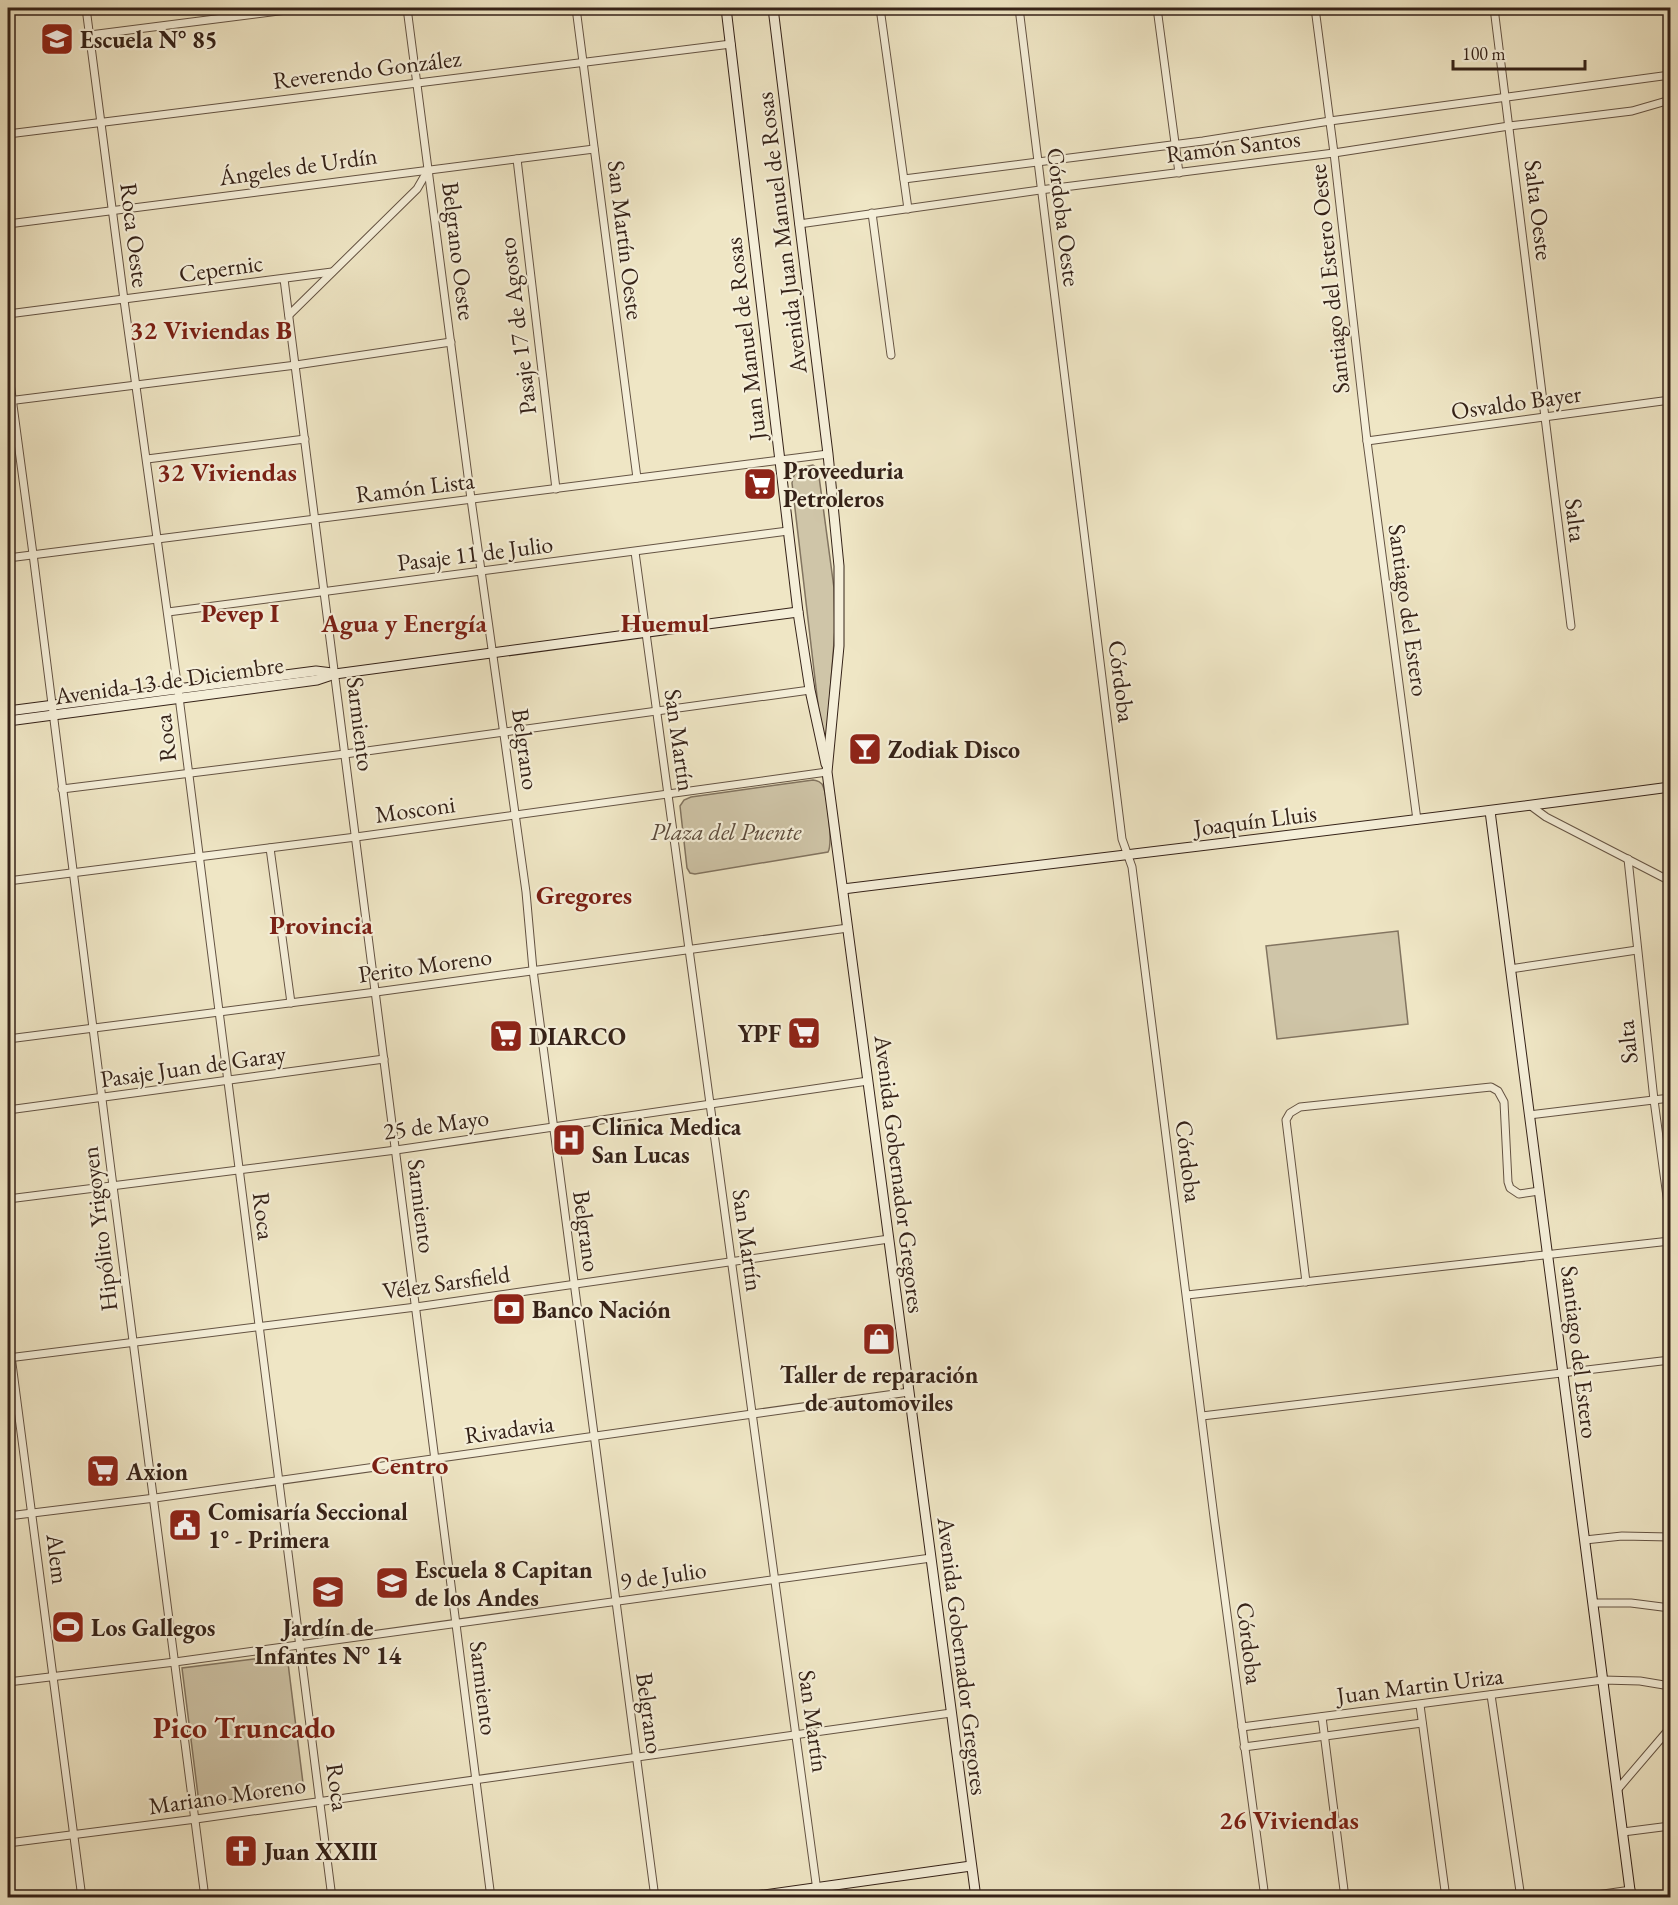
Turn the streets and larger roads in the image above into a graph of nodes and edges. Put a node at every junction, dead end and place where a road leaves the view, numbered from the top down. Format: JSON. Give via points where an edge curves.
{"nodes":[{"id":1,"x":86,"y":8,"type":"edge"},
{"id":2,"x":302,"y":8,"type":"edge"},
{"id":3,"x":408,"y":8,"type":"edge"},
{"id":4,"x":576,"y":8,"type":"edge"},
{"id":5,"x":726,"y":8,"type":"edge"},
{"id":6,"x":773,"y":8,"type":"edge"},
{"id":7,"x":880,"y":8,"type":"edge"},
{"id":8,"x":1019,"y":8,"type":"edge"},
{"id":9,"x":1157,"y":8,"type":"edge"},
{"id":10,"x":1315,"y":8,"type":"edge"},
{"id":11,"x":1494,"y":8,"type":"edge"},
{"id":12,"x":90,"y":35,"type":"junction"},
{"id":13,"x":731,"y":44,"type":"junction"},
{"id":14,"x":583,"y":62,"type":"junction"},
{"id":15,"x":1671,"y":75,"type":"edge"},
{"id":16,"x":417,"y":82,"type":"junction"},
{"id":17,"x":1505,"y":97,"type":"junction"},
{"id":18,"x":1671,"y":100,"type":"edge"},
{"id":19,"x":1329,"y":121,"type":"junction"},
{"id":20,"x":101,"y":122,"type":"junction"},
{"id":21,"x":1509,"y":126,"type":"junction"},
{"id":22,"x":8,"y":134,"type":"edge"},
{"id":23,"x":1175,"y":145,"type":"junction"},
{"id":24,"x":594,"y":149,"type":"junction"},
{"id":25,"x":1334,"y":153,"type":"junction"},
{"id":26,"x":517,"y":159,"type":"junction"},
{"id":27,"x":1037,"y":162,"type":"junction"},
{"id":28,"x":428,"y":169,"type":"junction"},
{"id":29,"x":1179,"y":172,"type":"junction"},
{"id":30,"x":904,"y":179,"type":"junction"},
{"id":31,"x":1040,"y":190,"type":"junction"},
{"id":32,"x":908,"y":209,"type":"junction"},
{"id":33,"x":112,"y":211,"type":"junction"},
{"id":34,"x":872,"y":213,"type":"junction"},
{"id":35,"x":799,"y":224,"type":"junction"},
{"id":36,"x":8,"y":225,"type":"edge"},
{"id":37,"x":332,"y":272,"type":"junction"},
{"id":38,"x":284,"y":279,"type":"junction"},
{"id":39,"x":124,"y":300,"type":"junction"},
{"id":40,"x":8,"y":314,"type":"edge"},
{"id":41,"x":289,"y":315,"type":"junction"},
{"id":42,"x":451,"y":342,"type":"junction"},
{"id":43,"x":891,"y":355,"type":"dead end"},
{"id":44,"x":296,"y":365,"type":"junction"},
{"id":45,"x":8,"y":368,"type":"edge"},
{"id":46,"x":137,"y":384,"type":"junction"},
{"id":47,"x":1671,"y":400,"type":"edge"},
{"id":48,"x":10,"y":401,"type":"edge"},
{"id":49,"x":1362,"y":404,"type":"joint"},
{"id":50,"x":1545,"y":418,"type":"junction"},
{"id":51,"x":1071,"y":431,"type":"joint"},
{"id":52,"x":305,"y":439,"type":"junction"},
{"id":53,"x":1367,"y":441,"type":"junction"},
{"id":54,"x":828,"y":454,"type":"junction"},
{"id":55,"x":147,"y":459,"type":"junction"},
{"id":56,"x":779,"y":460,"type":"junction"},
{"id":57,"x":637,"y":478,"type":"junction"},
{"id":58,"x":556,"y":489,"type":"junction"},
{"id":59,"x":471,"y":499,"type":"junction"},
{"id":60,"x":315,"y":519,"type":"junction"},
{"id":61,"x":788,"y":531,"type":"junction"},
{"id":62,"x":158,"y":539,"type":"junction"},
{"id":63,"x":635,"y":552,"type":"junction"},
{"id":64,"x":33,"y":554,"type":"junction"},
{"id":65,"x":8,"y":558,"type":"edge"},
{"id":66,"x":482,"y":572,"type":"junction"},
{"id":67,"x":324,"y":592,"type":"junction"},
{"id":68,"x":168,"y":612,"type":"junction"},
{"id":69,"x":798,"y":612,"type":"junction"},
{"id":70,"x":1571,"y":626,"type":"dead end"},
{"id":71,"x":646,"y":632,"type":"junction"},
{"id":72,"x":493,"y":654,"type":"junction"},
{"id":73,"x":335,"y":674,"type":"junction"},
{"id":74,"x":810,"y":690,"type":"junction"},
{"id":75,"x":179,"y":693,"type":"junction"},
{"id":76,"x":52,"y":705,"type":"junction"},
{"id":77,"x":8,"y":711,"type":"edge"},
{"id":78,"x":657,"y":712,"type":"junction"},
{"id":79,"x":54,"y":716,"type":"junction"},
{"id":80,"x":8,"y":721,"type":"edge"},
{"id":81,"x":504,"y":731,"type":"junction"},
{"id":82,"x":345,"y":754,"type":"junction"},
{"id":83,"x":827,"y":772,"type":"junction"},
{"id":84,"x":188,"y":773,"type":"junction"},
{"id":85,"x":1671,"y":787,"type":"edge"},
{"id":86,"x":62,"y":789,"type":"junction"},
{"id":87,"x":668,"y":795,"type":"junction"},
{"id":88,"x":1531,"y":806,"type":"junction"},
{"id":89,"x":1490,"y":811,"type":"junction"},
{"id":90,"x":515,"y":815,"type":"junction"},
{"id":91,"x":1417,"y":820,"type":"junction"},
{"id":92,"x":356,"y":837,"type":"junction"},
{"id":93,"x":270,"y":848,"type":"junction"},
{"id":94,"x":1127,"y":855,"type":"junction"},
{"id":95,"x":199,"y":857,"type":"junction"},
{"id":96,"x":1628,"y":859,"type":"junction"},
{"id":97,"x":73,"y":873,"type":"junction"},
{"id":98,"x":8,"y":881,"type":"edge"},
{"id":99,"x":1671,"y":881,"type":"edge"},
{"id":100,"x":843,"y":889,"type":"junction"},
{"id":101,"x":848,"y":928,"type":"junction"},
{"id":102,"x":689,"y":949,"type":"junction"},
{"id":103,"x":1637,"y":950,"type":"junction"},
{"id":104,"x":1510,"y":969,"type":"junction"},
{"id":105,"x":533,"y":970,"type":"junction"},
{"id":106,"x":375,"y":992,"type":"junction"},
{"id":107,"x":291,"y":1003,"type":"junction"},
{"id":108,"x":220,"y":1013,"type":"junction"},
{"id":109,"x":94,"y":1029,"type":"junction"},
{"id":110,"x":8,"y":1040,"type":"edge"},
{"id":111,"x":384,"y":1059,"type":"junction"},
{"id":112,"x":229,"y":1080,"type":"junction"},
{"id":113,"x":868,"y":1081,"type":"junction"},
{"id":114,"x":103,"y":1098,"type":"junction"},
{"id":115,"x":1671,"y":1098,"type":"edge"},
{"id":116,"x":1654,"y":1100,"type":"junction"},
{"id":117,"x":710,"y":1104,"type":"junction"},
{"id":118,"x":8,"y":1110,"type":"edge"},
{"id":119,"x":1529,"y":1115,"type":"junction"},
{"id":120,"x":554,"y":1126,"type":"junction"},
{"id":121,"x":396,"y":1150,"type":"junction"},
{"id":122,"x":238,"y":1170,"type":"junction"},
{"id":123,"x":113,"y":1186,"type":"junction"},
{"id":124,"x":1539,"y":1191,"type":"junction"},
{"id":125,"x":8,"y":1199,"type":"edge"},
{"id":126,"x":1671,"y":1219,"type":"edge"},
{"id":127,"x":889,"y":1239,"type":"junction"},
{"id":128,"x":1671,"y":1240,"type":"edge"},
{"id":129,"x":1548,"y":1256,"type":"junction"},
{"id":130,"x":731,"y":1261,"type":"junction"},
{"id":131,"x":1306,"y":1282,"type":"junction"},
{"id":132,"x":574,"y":1284,"type":"junction"},
{"id":133,"x":1187,"y":1296,"type":"junction"},
{"id":134,"x":416,"y":1306,"type":"junction"},
{"id":135,"x":258,"y":1327,"type":"junction"},
{"id":136,"x":8,"y":1333,"type":"edge"},
{"id":137,"x":133,"y":1343,"type":"junction"},
{"id":138,"x":9,"y":1358,"type":"edge"},
{"id":139,"x":1671,"y":1360,"type":"edge"},
{"id":140,"x":1563,"y":1374,"type":"junction"},
{"id":141,"x":909,"y":1392,"type":"junction"},
{"id":142,"x":752,"y":1414,"type":"junction"},
{"id":143,"x":1202,"y":1416,"type":"junction"},
{"id":144,"x":594,"y":1437,"type":"junction"},
{"id":145,"x":435,"y":1459,"type":"junction"},
{"id":146,"x":280,"y":1481,"type":"junction"},
{"id":147,"x":155,"y":1498,"type":"junction"},
{"id":148,"x":33,"y":1513,"type":"junction"},
{"id":149,"x":8,"y":1516,"type":"edge"},
{"id":150,"x":1671,"y":1537,"type":"edge"},
{"id":151,"x":1585,"y":1540,"type":"junction"},
{"id":152,"x":931,"y":1557,"type":"junction"},
{"id":153,"x":775,"y":1579,"type":"junction"},
{"id":154,"x":616,"y":1601,"type":"junction"},
{"id":155,"x":1593,"y":1603,"type":"junction"},
{"id":156,"x":1671,"y":1608,"type":"edge"},
{"id":157,"x":456,"y":1623,"type":"junction"},
{"id":158,"x":301,"y":1645,"type":"junction"},
{"id":159,"x":175,"y":1662,"type":"junction"},
{"id":160,"x":53,"y":1676,"type":"junction"},
{"id":161,"x":1603,"y":1680,"type":"junction"},
{"id":162,"x":8,"y":1682,"type":"edge"},
{"id":163,"x":1671,"y":1686,"type":"edge"},
{"id":164,"x":1491,"y":1695,"type":"junction"},
{"id":165,"x":1420,"y":1705,"type":"junction"},
{"id":166,"x":951,"y":1713,"type":"junction"},
{"id":167,"x":1322,"y":1717,"type":"junction"},
{"id":168,"x":1422,"y":1723,"type":"junction"},
{"id":169,"x":1242,"y":1727,"type":"junction"},
{"id":170,"x":1670,"y":1731,"type":"edge"},
{"id":171,"x":796,"y":1735,"type":"junction"},
{"id":172,"x":1324,"y":1736,"type":"junction"},
{"id":173,"x":1244,"y":1747,"type":"junction"},
{"id":174,"x":636,"y":1757,"type":"junction"},
{"id":175,"x":476,"y":1780,"type":"junction"},
{"id":176,"x":1617,"y":1790,"type":"junction"},
{"id":177,"x":321,"y":1802,"type":"junction"},
{"id":178,"x":196,"y":1819,"type":"junction"},
{"id":179,"x":1671,"y":1826,"type":"edge"},
{"id":180,"x":1623,"y":1832,"type":"junction"},
{"id":181,"x":74,"y":1834,"type":"junction"},
{"id":182,"x":8,"y":1843,"type":"edge"},
{"id":183,"x":971,"y":1866,"type":"junction"},
{"id":184,"x":817,"y":1892,"type":"edge"},
{"id":185,"x":1631,"y":1894,"type":"edge"},
{"id":186,"x":81,"y":1898,"type":"edge"},
{"id":187,"x":205,"y":1898,"type":"edge"},
{"id":188,"x":332,"y":1898,"type":"edge"},
{"id":189,"x":491,"y":1898,"type":"edge"},
{"id":190,"x":655,"y":1898,"type":"edge"},
{"id":191,"x":742,"y":1898,"type":"edge"},
{"id":192,"x":976,"y":1898,"type":"edge"},
{"id":193,"x":1265,"y":1898,"type":"edge"},
{"id":194,"x":1345,"y":1898,"type":"edge"},
{"id":195,"x":1446,"y":1898,"type":"edge"},
{"id":196,"x":1521,"y":1898,"type":"edge"},
{"id":197,"x":1576,"y":1898,"type":"edge"}],
"edges":[{"from":1,"to":12,"type":"street","name":"Roca Oeste"},
{"from":2,"to":12,"type":"street"},
{"from":3,"to":16,"type":"street","name":"Belgrano Oeste"},
{"from":4,"to":14,"type":"street","name":"San Martín Oeste"},
{"from":5,"to":13,"type":"street","name":"Juan Manuel de Rosas"},
{"from":6,"to":35,"type":"street","name":"Avenida Juan Manuel de Rosas"},
{"from":7,"to":30,"type":"street"},
{"from":8,"to":27,"type":"street","name":"Córdoba Oeste"},
{"from":9,"to":23,"type":"street"},
{"from":10,"to":19,"type":"street","name":"Santiago del Estero Oeste"},
{"from":11,"to":17,"type":"street","name":"Salta Oeste"},
{"from":12,"to":20,"type":"street","name":"Roca Oeste"},
{"from":13,"to":14,"type":"street","name":"Reverendo González"},
{"from":13,"to":56,"type":"street","name":"Juan Manuel de Rosas"},
{"from":14,"to":16,"type":"street","name":"Reverendo González"},
{"from":14,"to":24,"type":"street","name":"San Martín Oeste"},
{"from":15,"to":17,"type":"street","name":"Ramón Santos"},
{"from":16,"to":20,"type":"street","name":"Reverendo González"},
{"from":16,"to":28,"type":"street","name":"Belgrano Oeste"},
{"from":17,"to":19,"type":"street","name":"Ramón Santos"},
{"from":17,"to":21,"type":"street","name":"Salta Oeste"},
{"from":18,"to":21,"type":"street","name":"Ramón Santos","via":[[1632,111]]},
{"from":19,"to":23,"type":"street","name":"Ramón Santos"},
{"from":19,"to":25,"type":"street","name":"Santiago del Estero Oeste"},
{"from":20,"to":22,"type":"street","name":"Reverendo González"},
{"from":20,"to":33,"type":"street","name":"Roca Oeste"},
{"from":21,"to":25,"type":"street","name":"Ramón Santos"},
{"from":21,"to":50,"type":"street","name":"Salta Oeste"},
{"from":23,"to":27,"type":"street","name":"Ramón Santos"},
{"from":23,"to":29,"type":"street"},
{"from":24,"to":26,"type":"street","name":"Ángeles de Urdín"},
{"from":24,"to":57,"type":"street","name":"San Martín Oeste"},
{"from":25,"to":29,"type":"street","name":"Ramón Santos"},
{"from":25,"to":49,"type":"street","name":"Santiago del Estero Oeste"},
{"from":26,"to":28,"type":"street","name":"Ángeles de Urdín"},
{"from":26,"to":58,"type":"street","name":"Pasaje 17 de Agosto"},
{"from":27,"to":30,"type":"street","name":"Ramón Santos"},
{"from":27,"to":31,"type":"street","name":"Córdoba Oeste"},
{"from":28,"to":33,"type":"street","name":"Ángeles de Urdín"},
{"from":28,"to":37,"type":"street","via":[[417,189]]},
{"from":28,"to":42,"type":"street","name":"Belgrano Oeste"},
{"from":29,"to":31,"type":"street","name":"Ramón Santos"},
{"from":30,"to":32,"type":"street"},
{"from":31,"to":32,"type":"street","name":"Ramón Santos"},
{"from":31,"to":51,"type":"street","name":"Córdoba Oeste"},
{"from":32,"to":34,"type":"street","name":"Ramón Santos"},
{"from":33,"to":36,"type":"street","name":"Ángeles de Urdín"},
{"from":33,"to":39,"type":"street","name":"Roca Oeste"},
{"from":34,"to":35,"type":"street","name":"Ramón Santos"},
{"from":34,"to":43,"type":"street"},
{"from":35,"to":54,"type":"street","name":"Avenida Juan Manuel de Rosas"},
{"from":37,"to":38,"type":"street","name":"Cepernic"},
{"from":37,"to":41,"type":"street"},
{"from":38,"to":39,"type":"street","name":"Cepernic"},
{"from":38,"to":41,"type":"street","name":"Sarmiento"},
{"from":39,"to":40,"type":"street","name":"Cepernic"},
{"from":39,"to":46,"type":"street","name":"Roca Oeste"},
{"from":41,"to":44,"type":"street","name":"Sarmiento"},
{"from":42,"to":44,"type":"street"},
{"from":42,"to":59,"type":"street","name":"Belgrano Oeste"},
{"from":44,"to":46,"type":"street"},
{"from":44,"to":52,"type":"street","name":"Sarmiento"},
{"from":45,"to":48,"type":"street","name":"Hipólito Yrigoyen"},
{"from":46,"to":48,"type":"street"},
{"from":46,"to":55,"type":"street","name":"Roca Oeste"},
{"from":47,"to":50,"type":"street","name":"Osvaldo Bayer"},
{"from":48,"to":64,"type":"street","name":"Hipólito Yrigoyen"},
{"from":49,"to":53,"type":"street","name":"Santiago del Estero"},
{"from":50,"to":53,"type":"street","name":"Osvaldo Bayer"},
{"from":50,"to":70,"type":"street","name":"Salta"},
{"from":51,"to":94,"type":"street","name":"Córdoba"},
{"from":52,"to":55,"type":"street"},
{"from":52,"to":60,"type":"street","name":"Sarmiento"},
{"from":53,"to":91,"type":"street","name":"Santiago del Estero"},
{"from":54,"to":56,"type":"street","name":"Ramón Lista"},
{"from":54,"to":83,"type":"street","name":"Avenida Gobernador Gregores","via":[[840,606]]},
{"from":55,"to":62,"type":"street","name":"Roca Oeste"},
{"from":56,"to":57,"type":"street","name":"Ramón Lista"},
{"from":56,"to":61,"type":"street","name":"Juan Manuel de Rosas"},
{"from":57,"to":58,"type":"street","name":"Ramón Lista"},
{"from":58,"to":59,"type":"street","name":"Ramón Lista"},
{"from":59,"to":60,"type":"street","name":"Ramón Lista"},
{"from":59,"to":66,"type":"street","name":"Belgrano"},
{"from":60,"to":62,"type":"street","name":"Ramón Lista"},
{"from":60,"to":67,"type":"street","name":"Sarmiento"},
{"from":61,"to":63,"type":"street","name":"Pasaje 11 de Julio"},
{"from":61,"to":69,"type":"street","name":"Juan Manuel de Rosas"},
{"from":62,"to":64,"type":"street","name":"Ramón Lista"},
{"from":62,"to":68,"type":"street","name":"Roca"},
{"from":63,"to":66,"type":"street","name":"Pasaje 11 de Julio"},
{"from":63,"to":71,"type":"street","name":"San Martín"},
{"from":64,"to":65,"type":"street","name":"Ramón Lista"},
{"from":64,"to":76,"type":"street","name":"Hipólito Yrigoyen"},
{"from":66,"to":67,"type":"street","name":"Pasaje 11 de Julio"},
{"from":66,"to":72,"type":"street","name":"Belgrano"},
{"from":67,"to":68,"type":"street","name":"Pasaje 11 de Julio"},
{"from":67,"to":73,"type":"street","name":"Sarmiento"},
{"from":68,"to":75,"type":"street","name":"Roca"},
{"from":69,"to":71,"type":"street","name":"Avenida 13 de Diciembre"},
{"from":69,"to":74,"type":"street","name":"Juan Manuel de Rosas"},
{"from":71,"to":72,"type":"street","name":"Avenida 13 de Diciembre"},
{"from":71,"to":78,"type":"street","name":"San Martín"},
{"from":72,"to":73,"type":"street","name":"Avenida 13 de Diciembre"},
{"from":72,"to":81,"type":"street","name":"Belgrano"},
{"from":73,"to":75,"type":"street","name":"Avenida 13 de Diciembre","via":[[316,671]]},
{"from":73,"to":82,"type":"street","name":"Sarmiento"},
{"from":74,"to":78,"type":"street"},
{"from":74,"to":83,"type":"street","name":"Juan Manuel de Rosas"},
{"from":75,"to":76,"type":"street","name":"Avenida 13 de Diciembre"},
{"from":75,"to":79,"type":"street","name":"Avenida 13 de Diciembre"},
{"from":75,"to":84,"type":"street","name":"Roca"},
{"from":76,"to":77,"type":"street","name":"Avenida 13 de Diciembre"},
{"from":76,"to":79,"type":"street","name":"Hipólito Yrigoyen"},
{"from":78,"to":81,"type":"street"},
{"from":78,"to":87,"type":"street","name":"San Martín"},
{"from":79,"to":80,"type":"street","name":"Avenida 13 de Diciembre"},
{"from":79,"to":86,"type":"street","name":"Hipólito Yrigoyen"},
{"from":81,"to":82,"type":"street"},
{"from":81,"to":90,"type":"street","name":"Belgrano"},
{"from":82,"to":84,"type":"street"},
{"from":82,"to":92,"type":"street","name":"Sarmiento"},
{"from":83,"to":87,"type":"street","name":"Mosconi"},
{"from":83,"to":100,"type":"street","name":"Avenida Gobernador Gregores"},
{"from":84,"to":86,"type":"street"},
{"from":84,"to":95,"type":"street","name":"Roca"},
{"from":85,"to":88,"type":"street","name":"Joaquín Lluis"},
{"from":86,"to":97,"type":"street","name":"Hipólito Yrigoyen"},
{"from":87,"to":90,"type":"street","name":"Mosconi"},
{"from":87,"to":102,"type":"street","name":"San Martín"},
{"from":88,"to":89,"type":"street","name":"Joaquín Lluis"},
{"from":88,"to":96,"type":"street"},
{"from":89,"to":91,"type":"street","name":"Joaquín Lluis"},
{"from":89,"to":104,"type":"street","name":"Santiago del Estero"},
{"from":90,"to":92,"type":"street","name":"Mosconi"},
{"from":90,"to":105,"type":"street","name":"Belgrano"},
{"from":91,"to":94,"type":"street","name":"Joaquín Lluis"},
{"from":92,"to":93,"type":"street","name":"Mosconi"},
{"from":92,"to":106,"type":"street","name":"Sarmiento"},
{"from":93,"to":95,"type":"street","name":"Mosconi"},
{"from":93,"to":107,"type":"street"},
{"from":94,"to":100,"type":"street","name":"Joaquín Lluis"},
{"from":94,"to":133,"type":"street","name":"Córdoba","via":[[1132,867]]},
{"from":95,"to":97,"type":"street","name":"Mosconi"},
{"from":95,"to":108,"type":"street","name":"Roca"},
{"from":96,"to":99,"type":"street"},
{"from":96,"to":103,"type":"street","name":"Salta"},
{"from":97,"to":98,"type":"street","name":"Mosconi"},
{"from":97,"to":109,"type":"street","name":"Hipólito Yrigoyen"},
{"from":100,"to":101,"type":"street","name":"Avenida Gobernador Gregores"},
{"from":101,"to":102,"type":"street","name":"Perito Moreno"},
{"from":101,"to":113,"type":"street","name":"Avenida Gobernador Gregores"},
{"from":102,"to":105,"type":"street","name":"Perito Moreno"},
{"from":102,"to":117,"type":"street","name":"San Martín"},
{"from":103,"to":104,"type":"street"},
{"from":103,"to":116,"type":"street","name":"Salta"},
{"from":104,"to":119,"type":"street","name":"Santiago del Estero"},
{"from":105,"to":106,"type":"street","name":"Perito Moreno"},
{"from":105,"to":120,"type":"street","name":"Belgrano"},
{"from":106,"to":107,"type":"street","name":"Perito Moreno"},
{"from":106,"to":111,"type":"street","name":"Sarmiento"},
{"from":107,"to":108,"type":"street","name":"Perito Moreno"},
{"from":108,"to":109,"type":"street","name":"Perito Moreno"},
{"from":108,"to":112,"type":"street","name":"Roca"},
{"from":109,"to":110,"type":"street","name":"Perito Moreno"},
{"from":109,"to":114,"type":"street","name":"Hipólito Yrigoyen"},
{"from":111,"to":112,"type":"street","name":"Pasaje Juan de Garay"},
{"from":111,"to":121,"type":"street","name":"Sarmiento"},
{"from":112,"to":114,"type":"street","name":"Pasaje Juan de Garay"},
{"from":112,"to":122,"type":"street","name":"Roca"},
{"from":113,"to":117,"type":"street","name":"25 de Mayo"},
{"from":113,"to":127,"type":"street","name":"Avenida Gobernador Gregores"},
{"from":114,"to":118,"type":"street","name":"Pasaje Juan de Garay"},
{"from":114,"to":123,"type":"street","name":"Hipólito Yrigoyen"},
{"from":115,"to":116,"type":"street"},
{"from":116,"to":119,"type":"street"},
{"from":116,"to":126,"type":"street","name":"Salta"},
{"from":117,"to":120,"type":"street","name":"25 de Mayo"},
{"from":117,"to":130,"type":"street","name":"San Martín"},
{"from":119,"to":124,"type":"street","name":"Santiago del Estero"},
{"from":120,"to":121,"type":"street","name":"25 de Mayo"},
{"from":120,"to":132,"type":"street","name":"Belgrano"},
{"from":121,"to":122,"type":"street","name":"25 de Mayo"},
{"from":121,"to":134,"type":"street","name":"Sarmiento"},
{"from":122,"to":123,"type":"street","name":"25 de Mayo"},
{"from":122,"to":135,"type":"street","name":"Roca"},
{"from":123,"to":125,"type":"street","name":"25 de Mayo"},
{"from":123,"to":137,"type":"street","name":"Hipólito Yrigoyen"},
{"from":124,"to":129,"type":"street","name":"Santiago del Estero"},
{"from":124,"to":131,"type":"street","via":[[1519,1194],[1510,1188],[1504,1102],[1491,1087],[1300,1107],[1286,1120]]},
{"from":127,"to":130,"type":"street","name":"Vélez Sarsfield"},
{"from":127,"to":141,"type":"street","name":"Avenida Gobernador Gregores"},
{"from":128,"to":129,"type":"street"},
{"from":129,"to":131,"type":"street"},
{"from":129,"to":140,"type":"street","name":"Santiago del Estero"},
{"from":130,"to":132,"type":"street","name":"Vélez Sarsfield"},
{"from":130,"to":142,"type":"street","name":"San Martín"},
{"from":131,"to":133,"type":"street"},
{"from":132,"to":134,"type":"street","name":"Vélez Sarsfield"},
{"from":132,"to":144,"type":"street","name":"Belgrano"},
{"from":133,"to":143,"type":"street","name":"Córdoba"},
{"from":134,"to":135,"type":"street","name":"Vélez Sarsfield"},
{"from":134,"to":145,"type":"street","name":"Sarmiento"},
{"from":135,"to":137,"type":"street","name":"Vélez Sarsfield"},
{"from":135,"to":146,"type":"street","name":"Roca"},
{"from":136,"to":138,"type":"street","name":"Alem"},
{"from":137,"to":138,"type":"street","name":"Vélez Sarsfield"},
{"from":137,"to":147,"type":"street","name":"Hipólito Yrigoyen"},
{"from":138,"to":148,"type":"street","name":"Alem"},
{"from":139,"to":140,"type":"street"},
{"from":140,"to":143,"type":"street"},
{"from":140,"to":151,"type":"street","name":"Santiago del Estero"},
{"from":141,"to":142,"type":"street","name":"Rivadavia"},
{"from":141,"to":152,"type":"street","name":"Avenida Gobernador Gregores"},
{"from":142,"to":144,"type":"street","name":"Rivadavia"},
{"from":142,"to":153,"type":"street","name":"San Martín"},
{"from":143,"to":169,"type":"street","name":"Córdoba"},
{"from":144,"to":145,"type":"street","name":"Rivadavia"},
{"from":144,"to":154,"type":"street","name":"Belgrano"},
{"from":145,"to":146,"type":"street","name":"Rivadavia"},
{"from":145,"to":157,"type":"street","name":"Sarmiento"},
{"from":146,"to":147,"type":"street","name":"Rivadavia"},
{"from":146,"to":158,"type":"street","name":"Roca"},
{"from":147,"to":148,"type":"street","name":"Rivadavia"},
{"from":147,"to":159,"type":"street","name":"Hipólito Yrigoyen"},
{"from":148,"to":149,"type":"street","name":"Rivadavia"},
{"from":148,"to":160,"type":"street","name":"Alem"},
{"from":150,"to":151,"type":"street"},
{"from":151,"to":155,"type":"street","name":"Santiago del Estero"},
{"from":152,"to":153,"type":"street","name":"9 de Julio"},
{"from":152,"to":166,"type":"street","name":"Avenida Gobernador Gregores"},
{"from":153,"to":154,"type":"street","name":"9 de Julio"},
{"from":153,"to":171,"type":"street","name":"San Martín"},
{"from":154,"to":157,"type":"street","name":"9 de Julio"},
{"from":154,"to":174,"type":"street","name":"Belgrano"},
{"from":155,"to":156,"type":"street"},
{"from":155,"to":161,"type":"street","name":"Santiago del Estero"},
{"from":157,"to":158,"type":"street","name":"9 de Julio"},
{"from":157,"to":175,"type":"street","name":"Sarmiento"},
{"from":158,"to":159,"type":"street","name":"9 de Julio"},
{"from":158,"to":177,"type":"street","name":"Roca"},
{"from":159,"to":160,"type":"street","name":"9 de Julio"},
{"from":159,"to":178,"type":"street","name":"Hipólito Yrigoyen"},
{"from":160,"to":162,"type":"street","name":"9 de Julio"},
{"from":160,"to":181,"type":"street","name":"Alem"},
{"from":161,"to":163,"type":"street","name":"Juan Martin Uriza"},
{"from":161,"to":164,"type":"street","name":"Juan Martin Uriza"},
{"from":161,"to":176,"type":"street","name":"Santiago del Estero"},
{"from":164,"to":165,"type":"street","name":"Juan Martin Uriza"},
{"from":164,"to":196,"type":"street"},
{"from":165,"to":167,"type":"street","name":"Juan Martin Uriza"},
{"from":165,"to":168,"type":"street"},
{"from":166,"to":171,"type":"street","name":"Mariano Moreno"},
{"from":166,"to":183,"type":"street","name":"Avenida Gobernador Gregores"},
{"from":167,"to":169,"type":"street","name":"Juan Martin Uriza"},
{"from":167,"to":172,"type":"street"},
{"from":168,"to":172,"type":"street"},
{"from":168,"to":195,"type":"street"},
{"from":169,"to":173,"type":"street","name":"Córdoba"},
{"from":170,"to":176,"type":"street"},
{"from":171,"to":174,"type":"street","name":"Mariano Moreno"},
{"from":171,"to":184,"type":"street","name":"San Martín"},
{"from":172,"to":173,"type":"street"},
{"from":172,"to":194,"type":"street"},
{"from":173,"to":193,"type":"street","name":"Córdoba"},
{"from":174,"to":175,"type":"street","name":"Mariano Moreno"},
{"from":174,"to":190,"type":"street","name":"Belgrano"},
{"from":175,"to":177,"type":"street","name":"Mariano Moreno"},
{"from":175,"to":189,"type":"street","name":"Sarmiento"},
{"from":176,"to":180,"type":"street","name":"Santiago del Estero"},
{"from":177,"to":178,"type":"street","name":"Mariano Moreno"},
{"from":177,"to":188,"type":"street","name":"Roca"},
{"from":178,"to":181,"type":"street","name":"Mariano Moreno"},
{"from":178,"to":187,"type":"street","name":"Hipólito Yrigoyen"},
{"from":179,"to":180,"type":"street"},
{"from":180,"to":185,"type":"street","name":"Santiago del Estero"},
{"from":181,"to":182,"type":"street","name":"Mariano Moreno"},
{"from":181,"to":186,"type":"street","name":"Alem"},
{"from":183,"to":184,"type":"street"},
{"from":183,"to":192,"type":"street","name":"Avenida Gobernador Gregores"},
{"from":184,"to":191,"type":"street"},
{"from":185,"to":197,"type":"street"}]}
